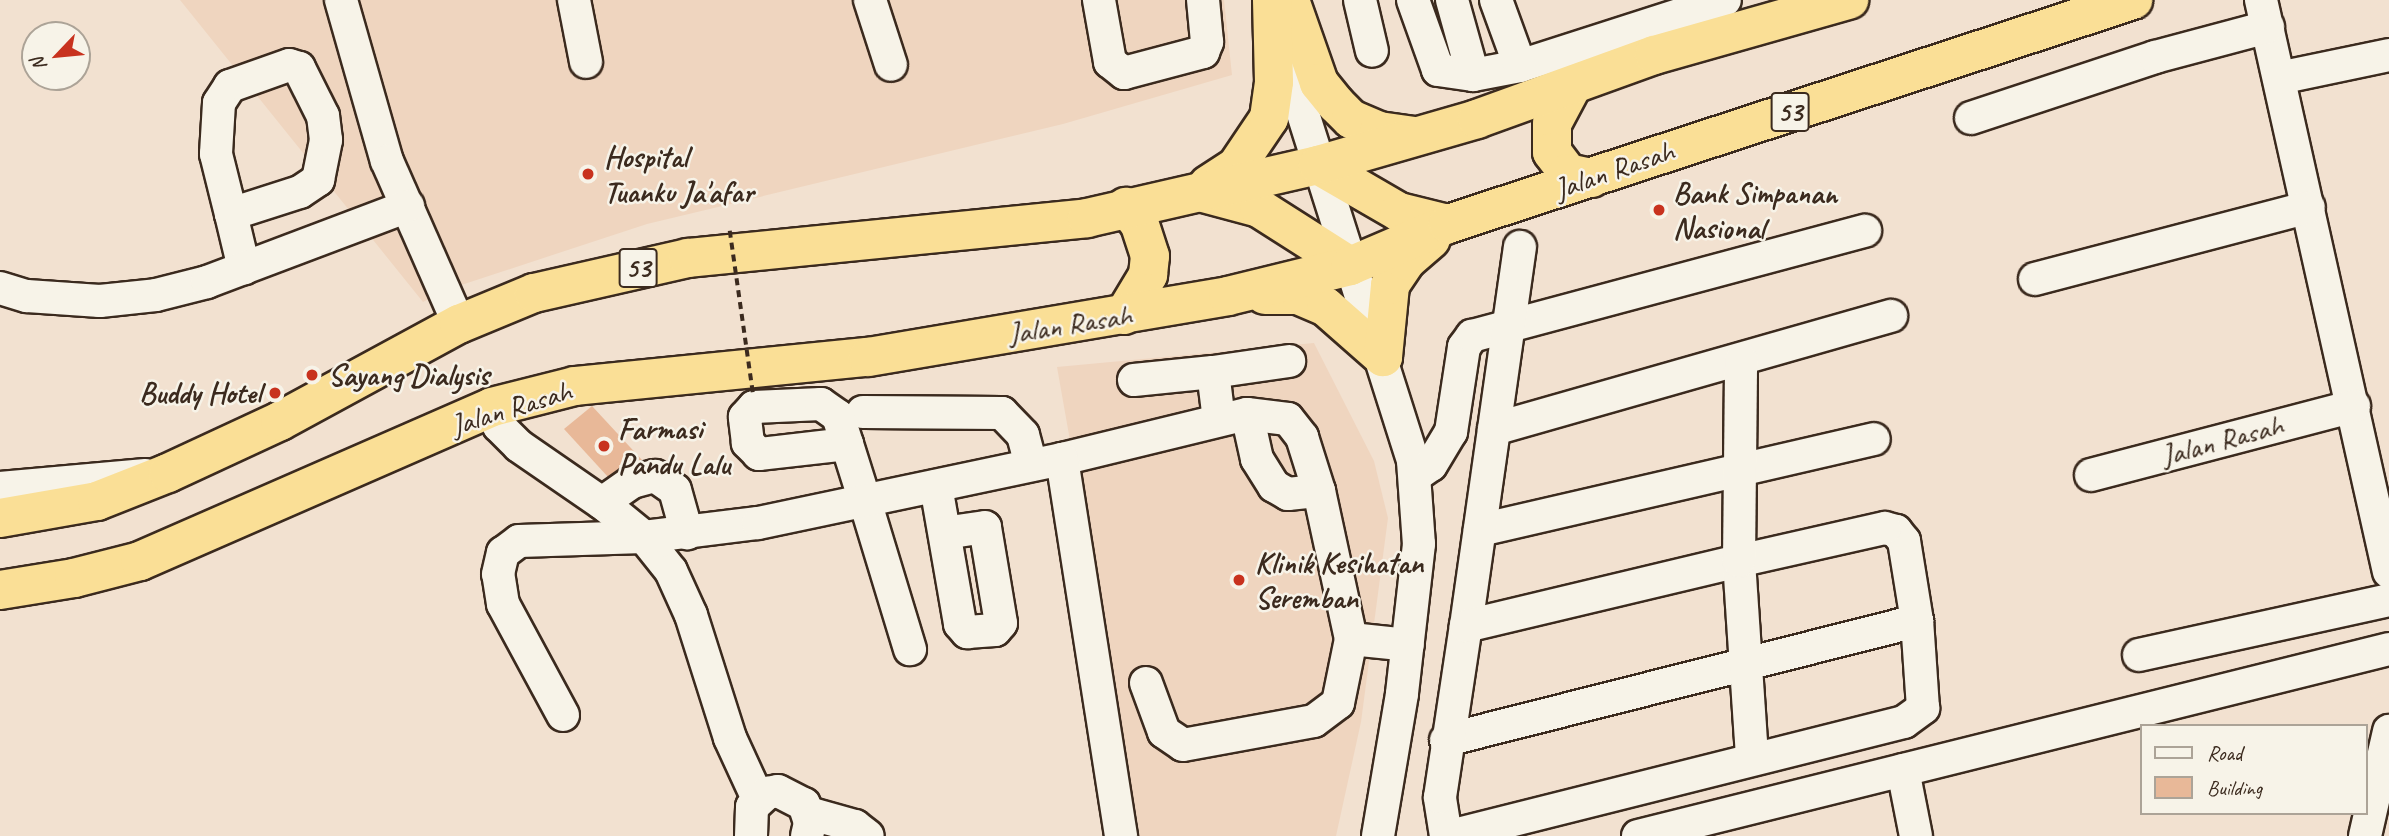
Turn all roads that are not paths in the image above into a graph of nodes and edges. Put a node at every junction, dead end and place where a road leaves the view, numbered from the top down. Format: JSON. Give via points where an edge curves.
{"nodes":[{"id":1,"x":341,"y":0,"type":"edge"},
{"id":2,"x":574,"y":0,"type":"edge"},
{"id":3,"x":870,"y":0,"type":"edge"},
{"id":4,"x":1099,"y":0,"type":"edge"},
{"id":5,"x":1203,"y":0,"type":"edge"},
{"id":6,"x":1272,"y":0,"type":"edge"},
{"id":7,"x":1281,"y":0,"type":"edge"},
{"id":8,"x":1290,"y":0,"type":"edge"},
{"id":9,"x":1360,"y":0,"type":"edge"},
{"id":10,"x":1413,"y":0,"type":"edge"},
{"id":11,"x":1452,"y":0,"type":"edge"},
{"id":12,"x":1496,"y":0,"type":"edge"},
{"id":13,"x":1725,"y":0,"type":"edge"},
{"id":14,"x":1849,"y":0,"type":"edge"},
{"id":15,"x":2133,"y":0,"type":"edge"},
{"id":16,"x":2264,"y":13,"type":"edge"},
{"id":17,"x":1372,"y":51,"type":"dead end"},
{"id":18,"x":2389,"y":55,"type":"edge"},
{"id":19,"x":586,"y":62,"type":"dead end"},
{"id":20,"x":891,"y":65,"type":"dead end"},
{"id":21,"x":1520,"y":66,"type":"junction"},
{"id":22,"x":1474,"y":75,"type":"junction"},
{"id":23,"x":2279,"y":78,"type":"junction"},
{"id":24,"x":1571,"y":88,"type":"junction"},
{"id":25,"x":1971,"y":118,"type":"dead end"},
{"id":26,"x":1415,"y":137,"type":"junction"},
{"id":27,"x":1318,"y":165,"type":"junction"},
{"id":28,"x":1591,"y":178,"type":"junction"},
{"id":29,"x":1197,"y":191,"type":"junction"},
{"id":30,"x":408,"y":206,"type":"junction"},
{"id":31,"x":1126,"y":207,"type":"junction"},
{"id":32,"x":2309,"y":207,"type":"junction"},
{"id":33,"x":231,"y":214,"type":"junction"},
{"id":34,"x":1448,"y":225,"type":"junction"},
{"id":35,"x":1865,"y":231,"type":"dead end"},
{"id":36,"x":1520,"y":247,"type":"dead end"},
{"id":37,"x":1350,"y":266,"type":"junction"},
{"id":38,"x":244,"y":268,"type":"junction"},
{"id":39,"x":2035,"y":279,"type":"dead end"},
{"id":40,"x":0,"y":288,"type":"edge"},
{"id":41,"x":1228,"y":296,"type":"junction"},
{"id":42,"x":1124,"y":316,"type":"junction"},
{"id":43,"x":1891,"y":316,"type":"dead end"},
{"id":44,"x":459,"y":324,"type":"junction"},
{"id":45,"x":1509,"y":326,"type":"junction"},
{"id":46,"x":1383,"y":357,"type":"junction"},
{"id":47,"x":1741,"y":359,"type":"junction"},
{"id":48,"x":1289,"y":361,"type":"dead end"},
{"id":49,"x":1213,"y":372,"type":"junction"},
{"id":50,"x":1133,"y":380,"type":"dead end"},
{"id":51,"x":2354,"y":406,"type":"junction"},
{"id":52,"x":492,"y":407,"type":"junction"},
{"id":53,"x":863,"y":412,"type":"dead end"},
{"id":54,"x":1233,"y":417,"type":"junction"},
{"id":55,"x":1494,"y":429,"type":"junction"},
{"id":56,"x":1874,"y":439,"type":"dead end"},
{"id":57,"x":847,"y":444,"type":"dead end"},
{"id":58,"x":1062,"y":459,"type":"junction"},
{"id":59,"x":1031,"y":465,"type":"junction"},
{"id":60,"x":1739,"y":468,"type":"junction"},
{"id":61,"x":168,"y":473,"type":"junction"},
{"id":62,"x":2091,"y":475,"type":"dead end"},
{"id":63,"x":1415,"y":476,"type":"junction"},
{"id":64,"x":936,"y":486,"type":"junction"},
{"id":65,"x":0,"y":488,"type":"edge"},
{"id":66,"x":1319,"y":491,"type":"junction"},
{"id":67,"x":865,"y":500,"type":"junction"},
{"id":68,"x":602,"y":503,"type":"junction"},
{"id":69,"x":0,"y":518,"type":"edge"},
{"id":70,"x":1480,"y":530,"type":"junction"},
{"id":71,"x":687,"y":533,"type":"junction"},
{"id":72,"x":945,"y":533,"type":"dead end"},
{"id":73,"x":644,"y":537,"type":"junction"},
{"id":74,"x":1740,"y":561,"type":"junction"},
{"id":75,"x":2389,"y":572,"type":"edge"},
{"id":76,"x":0,"y":590,"type":"edge"},
{"id":77,"x":2389,"y":600,"type":"edge"},
{"id":78,"x":1917,"y":621,"type":"junction"},
{"id":79,"x":1466,"y":626,"type":"junction"},
{"id":80,"x":1351,"y":639,"type":"junction"},
{"id":81,"x":1408,"y":645,"type":"junction"},
{"id":82,"x":910,"y":649,"type":"dead end"},
{"id":83,"x":2389,"y":649,"type":"edge"},
{"id":84,"x":2139,"y":655,"type":"dead end"},
{"id":85,"x":1744,"y":663,"type":"junction"},
{"id":86,"x":1146,"y":683,"type":"dead end"},
{"id":87,"x":563,"y":715,"type":"dead end"},
{"id":88,"x":2389,"y":731,"type":"edge"},
{"id":89,"x":1446,"y":740,"type":"junction"},
{"id":90,"x":1752,"y":757,"type":"junction"},
{"id":91,"x":1903,"y":770,"type":"junction"},
{"id":92,"x":758,"y":799,"type":"junction"},
{"id":93,"x":807,"y":825,"type":"edge"},
{"id":94,"x":1675,"y":832,"type":"edge"},
{"id":95,"x":751,"y":836,"type":"edge"},
{"id":96,"x":868,"y":836,"type":"edge"},
{"id":97,"x":1121,"y":836,"type":"edge"},
{"id":98,"x":1378,"y":836,"type":"edge"},
{"id":99,"x":1448,"y":836,"type":"edge"},
{"id":100,"x":1638,"y":836,"type":"edge"},
{"id":101,"x":1916,"y":836,"type":"edge"},
{"id":102,"x":2365,"y":836,"type":"edge"}],
"edges":[{"from":1,"to":30,"type":"street","via":[[365,92]]},
{"from":2,"to":19,"type":"street"},
{"from":3,"to":20,"type":"street"},
{"from":4,"to":5,"type":"street","via":[[1110,62],[1124,73],[1203,52],[1208,42]]},
{"from":6,"to":29,"type":"highway","via":[[1274,82],[1269,118],[1236,167]]},
{"from":7,"to":27,"type":"street","via":[[1299,100]]},
{"from":8,"to":26,"type":"highway","via":[[1318,83],[1336,104],[1351,119],[1379,131]]},
{"from":9,"to":17,"type":"street"},
{"from":10,"to":22,"type":"street","via":[[1438,70]]},
{"from":11,"to":22,"type":"street"},
{"from":12,"to":21,"type":"street"},
{"from":13,"to":21,"type":"street"},
{"from":14,"to":24,"type":"highway","number":"53","via":[[1654,55]]},
{"from":15,"to":28,"type":"highway","name":"Jalan Rasah","number":"53"},
{"from":16,"to":23,"type":"street"},
{"from":16,"to":25,"type":"street","via":[[2155,58]]},
{"from":18,"to":23,"type":"street"},
{"from":21,"to":22,"type":"street"},
{"from":23,"to":32,"type":"street"},
{"from":24,"to":26,"type":"highway","number":"53"},
{"from":24,"to":28,"type":"highway","via":[[1552,123],[1552,152],[1568,173]]},
{"from":26,"to":27,"type":"highway","number":"53"},
{"from":27,"to":29,"type":"highway","number":"53"},
{"from":27,"to":34,"type":"highway","via":[[1399,212]]},
{"from":27,"to":37,"type":"street"},
{"from":28,"to":34,"type":"highway","name":"Jalan Rasah","number":"53"},
{"from":29,"to":31,"type":"highway","number":"53"},
{"from":29,"to":37,"type":"highway","via":[[1259,208]]},
{"from":30,"to":38,"type":"street"},
{"from":30,"to":44,"type":"street"},
{"from":31,"to":42,"type":"highway","via":[[1139,223],[1150,256],[1148,275]]},
{"from":31,"to":44,"type":"highway","number":"53","via":[[1087,218],[688,258],[534,293]]},
{"from":32,"to":39,"type":"street"},
{"from":32,"to":51,"type":"street"},
{"from":33,"to":33,"type":"street","via":[[216,154],[215,128],[223,93],[230,86],[289,65],[299,68],[323,116],[326,140],[318,180],[300,192]]},
{"from":33,"to":38,"type":"street"},
{"from":34,"to":37,"type":"highway","name":"Jalan Rasah","number":"53"},
{"from":34,"to":46,"type":"highway","via":[[1406,261],[1390,285]]},
{"from":35,"to":45,"type":"street"},
{"from":36,"to":45,"type":"street"},
{"from":37,"to":41,"type":"highway","name":"Jalan Rasah","number":"53"},
{"from":37,"to":46,"type":"street"},
{"from":38,"to":40,"type":"street","via":[[156,295],[100,301],[27,296]]},
{"from":41,"to":42,"type":"highway","name":"Jalan Rasah","number":"53"},
{"from":41,"to":46,"type":"highway","via":[[1298,295],[1345,320]]},
{"from":42,"to":52,"type":"highway","name":"Jalan Rasah","number":"53","via":[[868,357],[575,386]]},
{"from":43,"to":47,"type":"street"},
{"from":44,"to":61,"type":"highway","number":"53","via":[[303,410]]},
{"from":45,"to":55,"type":"street"},
{"from":45,"to":63,"type":"street","via":[[1478,333],[1467,341],[1451,432],[1431,465]]},
{"from":46,"to":63,"type":"street","via":[[1406,428]]},
{"from":47,"to":55,"type":"street"},
{"from":47,"to":60,"type":"street"},
{"from":48,"to":49,"type":"street"},
{"from":49,"to":50,"type":"street"},
{"from":49,"to":54,"type":"street"},
{"from":51,"to":62,"type":"street","name":"Jalan Rasah"},
{"from":51,"to":75,"type":"street"},
{"from":52,"to":68,"type":"street","via":[[499,426],[519,446]]},
{"from":52,"to":76,"type":"highway","name":"Jalan Rasah","number":"53","via":[[140,561]]},
{"from":53,"to":59,"type":"street","via":[[1002,413],[1023,435]]},
{"from":54,"to":58,"type":"street"},
{"from":54,"to":66,"type":"street","via":[[1275,486],[1288,494]]},
{"from":54,"to":66,"type":"street","via":[[1288,419],[1302,437]]},
{"from":55,"to":70,"type":"street"},
{"from":56,"to":60,"type":"street"},
{"from":57,"to":67,"type":"street"},
{"from":58,"to":59,"type":"street"},
{"from":58,"to":97,"type":"street"},
{"from":59,"to":64,"type":"street"},
{"from":60,"to":70,"type":"street"},
{"from":60,"to":74,"type":"street"},
{"from":61,"to":65,"type":"street"},
{"from":61,"to":69,"type":"highway","number":"53","via":[[97,501]]},
{"from":63,"to":81,"type":"street","via":[[1419,544]]},
{"from":64,"to":67,"type":"street"},
{"from":64,"to":72,"type":"street"},
{"from":66,"to":80,"type":"street"},
{"from":67,"to":71,"type":"street"},
{"from":67,"to":82,"type":"street"},
{"from":68,"to":71,"type":"street","via":[[632,482],[655,476],[675,490]]},
{"from":68,"to":73,"type":"street"},
{"from":70,"to":79,"type":"street"},
{"from":71,"to":73,"type":"street"},
{"from":73,"to":87,"type":"street","via":[[536,537],[503,552],[498,574],[503,604]]},
{"from":73,"to":92,"type":"street","via":[[671,571],[691,615],[730,737]]},
{"from":74,"to":78,"type":"street","via":[[1891,529],[1904,541]]},
{"from":74,"to":79,"type":"street"},
{"from":74,"to":85,"type":"street"},
{"from":77,"to":84,"type":"street"},
{"from":78,"to":85,"type":"street"},
{"from":78,"to":90,"type":"street","via":[[1926,699],[1919,715]]},
{"from":79,"to":89,"type":"street"},
{"from":80,"to":81,"type":"street"},
{"from":80,"to":86,"type":"street","via":[[1338,702],[1314,721],[1183,745],[1164,732]]},
{"from":81,"to":98,"type":"street"},
{"from":83,"to":91,"type":"street"},
{"from":85,"to":89,"type":"street"},
{"from":85,"to":90,"type":"street"},
{"from":88,"to":102,"type":"street"},
{"from":89,"to":99,"type":"street","via":[[1439,811]]},
{"from":90,"to":99,"type":"street"},
{"from":91,"to":94,"type":"street"},
{"from":91,"to":101,"type":"street"},
{"from":92,"to":93,"type":"street","via":[[767,793],[788,793]]},
{"from":92,"to":95,"type":"street","via":[[748,817]]},
{"from":93,"to":96,"type":"street","via":[[855,826]]},
{"from":94,"to":100,"type":"street"}]}
